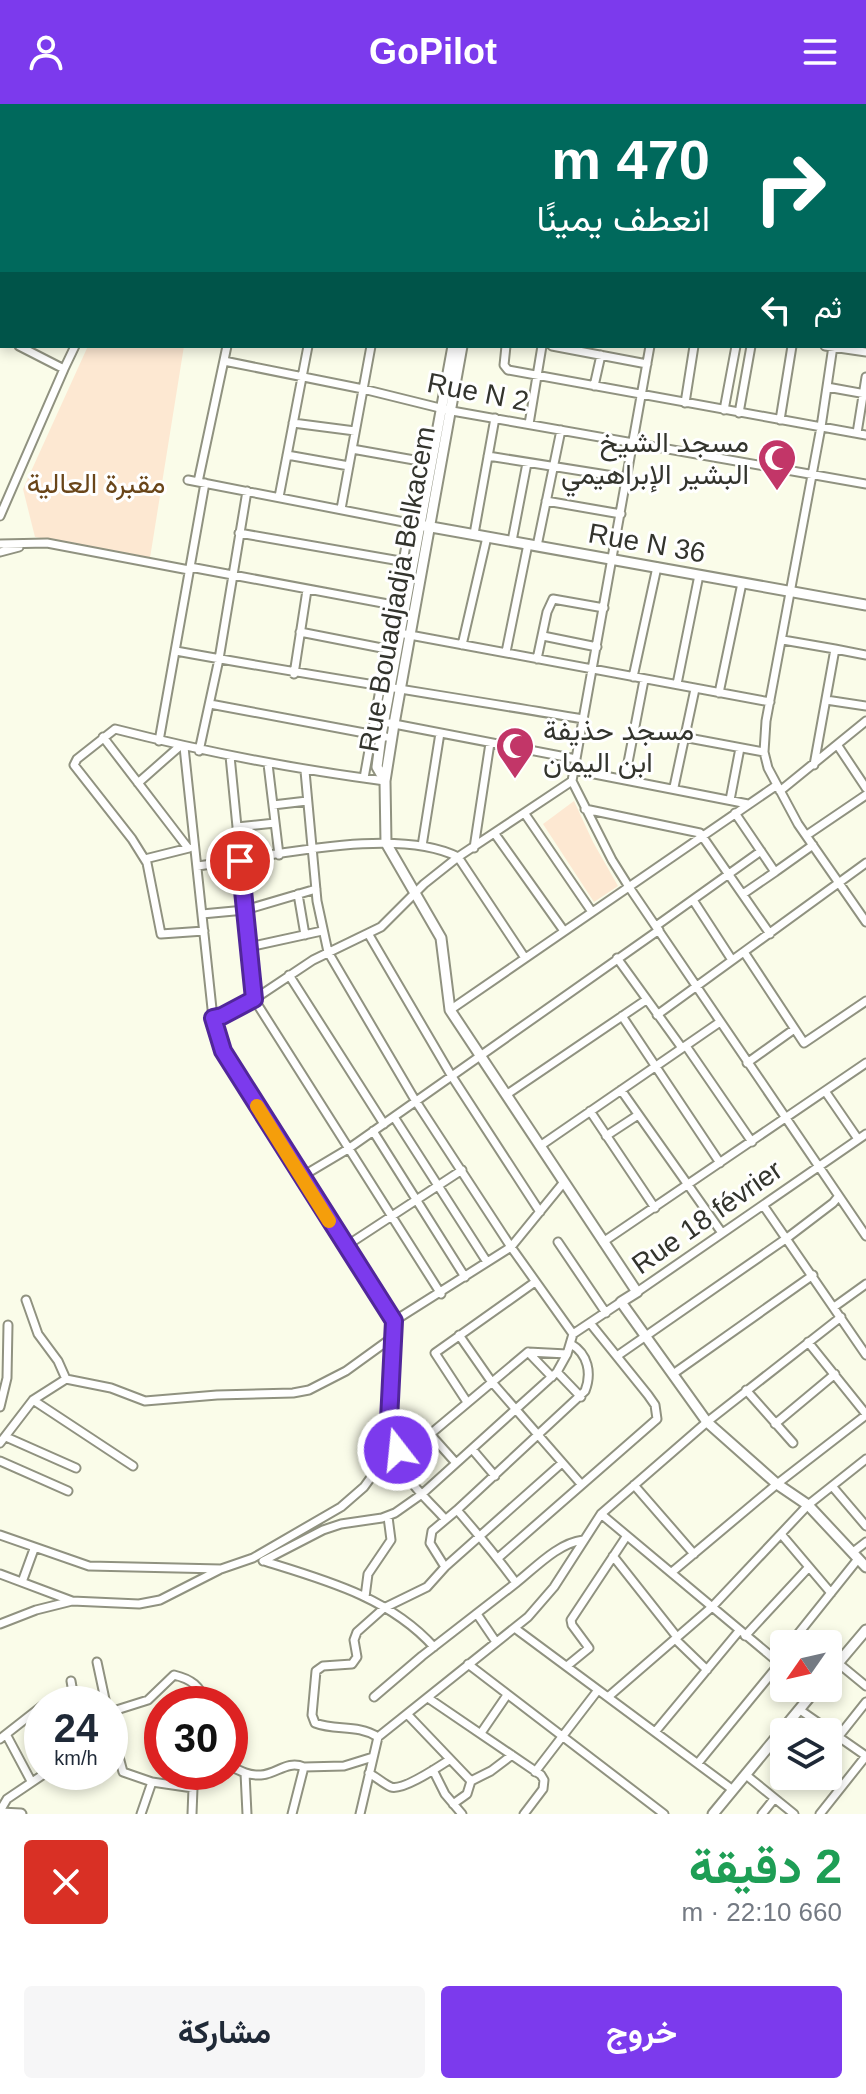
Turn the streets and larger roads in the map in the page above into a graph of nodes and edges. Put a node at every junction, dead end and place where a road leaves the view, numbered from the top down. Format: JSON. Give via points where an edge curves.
{"nodes":[{"id":1,"x":23,"y":348,"type":"edge"},
{"id":2,"x":74,"y":348,"type":"edge"},
{"id":3,"x":227,"y":348,"type":"edge"},
{"id":4,"x":308,"y":348,"type":"edge"},
{"id":5,"x":370,"y":348,"type":"edge"},
{"id":6,"x":453,"y":348,"type":"edge"},
{"id":7,"x":462,"y":348,"type":"edge"},
{"id":8,"x":506,"y":348,"type":"edge"},
{"id":9,"x":542,"y":348,"type":"edge"},
{"id":10,"x":563,"y":348,"type":"edge"},
{"id":11,"x":650,"y":348,"type":"edge"},
{"id":12,"x":694,"y":348,"type":"edge"},
{"id":13,"x":736,"y":348,"type":"edge"},
{"id":14,"x":751,"y":348,"type":"edge"},
{"id":15,"x":792,"y":348,"type":"edge"},
{"id":16,"x":830,"y":348,"type":"edge"},
{"id":17,"x":842,"y":348,"type":"edge"},
{"id":18,"x":866,"y":352,"type":"edge"},
{"id":19,"x":601,"y":355,"type":"junction"},
{"id":20,"x":224,"y":361,"type":"junction"},
{"id":21,"x":647,"y":364,"type":"junction"},
{"id":22,"x":64,"y":369,"type":"junction"},
{"id":23,"x":537,"y":375,"type":"junction"},
{"id":24,"x":866,"y":377,"type":"edge"},
{"id":25,"x":302,"y":378,"type":"junction"},
{"id":26,"x":594,"y":386,"type":"junction"},
{"id":27,"x":827,"y":387,"type":"junction"},
{"id":28,"x":363,"y":389,"type":"junction"},
{"id":29,"x":641,"y":394,"type":"junction"},
{"id":30,"x":865,"y":394,"type":"edge"},
{"id":31,"x":685,"y":403,"type":"junction"},
{"id":32,"x":446,"y":410,"type":"junction"},
{"id":33,"x":724,"y":410,"type":"junction"},
{"id":34,"x":739,"y":413,"type":"junction"},
{"id":35,"x":495,"y":418,"type":"junction"},
{"id":36,"x":780,"y":420,"type":"junction"},
{"id":37,"x":293,"y":423,"type":"junction"},
{"id":38,"x":529,"y":424,"type":"junction"},
{"id":39,"x":821,"y":427,"type":"junction"},
{"id":40,"x":561,"y":430,"type":"junction"},
{"id":41,"x":355,"y":431,"type":"junction"},
{"id":42,"x":857,"y":433,"type":"junction"},
{"id":43,"x":866,"y":435,"type":"edge"},
{"id":44,"x":635,"y":443,"type":"junction"},
{"id":45,"x":352,"y":449,"type":"junction"},
{"id":46,"x":287,"y":455,"type":"junction"},
{"id":47,"x":488,"y":456,"type":"junction"},
{"id":48,"x":431,"y":463,"type":"junction"},
{"id":49,"x":527,"y":463,"type":"junction"},
{"id":50,"x":349,"y":466,"type":"junction"},
{"id":51,"x":553,"y":467,"type":"junction"},
{"id":52,"x":812,"y":474,"type":"junction"},
{"id":53,"x":626,"y":478,"type":"junction"},
{"id":54,"x":188,"y":480,"type":"dead end"},
{"id":55,"x":202,"y":482,"type":"junction"},
{"id":56,"x":866,"y":484,"type":"edge"},
{"id":57,"x":247,"y":491,"type":"junction"},
{"id":58,"x":279,"y":497,"type":"junction"},
{"id":59,"x":546,"y":501,"type":"junction"},
{"id":60,"x":341,"y":509,"type":"junction"},
{"id":61,"x":621,"y":514,"type":"junction"},
{"id":62,"x":0,"y":516,"type":"edge"},
{"id":63,"x":420,"y":525,"type":"junction"},
{"id":64,"x":239,"y":533,"type":"junction"},
{"id":65,"x":474,"y":534,"type":"junction"},
{"id":66,"x":487,"y":537,"type":"junction"},
{"id":67,"x":512,"y":541,"type":"junction"},
{"id":68,"x":0,"y":544,"type":"edge"},
{"id":69,"x":29,"y":544,"type":"junction"},
{"id":70,"x":533,"y":545,"type":"junction"},
{"id":71,"x":0,"y":552,"type":"edge"},
{"id":72,"x":613,"y":559,"type":"junction"},
{"id":73,"x":407,"y":563,"type":"junction"},
{"id":74,"x":657,"y":567,"type":"junction"},
{"id":75,"x":190,"y":569,"type":"junction"},
{"id":76,"x":233,"y":575,"type":"junction"},
{"id":77,"x":699,"y":575,"type":"junction"},
{"id":78,"x":742,"y":583,"type":"junction"},
{"id":79,"x":307,"y":590,"type":"junction"},
{"id":80,"x":791,"y":591,"type":"junction"},
{"id":81,"x":866,"y":605,"type":"edge"},
{"id":82,"x":399,"y":606,"type":"junction"},
{"id":83,"x":604,"y":608,"type":"junction"},
{"id":84,"x":300,"y":632,"type":"junction"},
{"id":85,"x":404,"y":634,"type":"junction"},
{"id":86,"x":543,"y":636,"type":"junction"},
{"id":87,"x":783,"y":640,"type":"junction"},
{"id":88,"x":462,"y":645,"type":"junction"},
{"id":89,"x":597,"y":647,"type":"junction"},
{"id":90,"x":835,"y":649,"type":"junction"},
{"id":91,"x":391,"y":650,"type":"junction"},
{"id":92,"x":176,"y":651,"type":"junction"},
{"id":93,"x":506,"y":652,"type":"junction"},
{"id":94,"x":866,"y":655,"type":"edge"},
{"id":95,"x":219,"y":659,"type":"junction"},
{"id":96,"x":537,"y":659,"type":"junction"},
{"id":97,"x":591,"y":670,"type":"junction"},
{"id":98,"x":294,"y":674,"type":"junction"},
{"id":99,"x":633,"y":677,"type":"junction"},
{"id":100,"x":644,"y":680,"type":"junction"},
{"id":101,"x":677,"y":684,"type":"junction"},
{"id":102,"x":379,"y":686,"type":"junction"},
{"id":103,"x":395,"y":687,"type":"junction"},
{"id":104,"x":695,"y":689,"type":"junction"},
{"id":105,"x":719,"y":693,"type":"junction"},
{"id":106,"x":826,"y":700,"type":"junction"},
{"id":107,"x":770,"y":702,"type":"junction"},
{"id":108,"x":210,"y":704,"type":"junction"},
{"id":109,"x":866,"y":706,"type":"edge"},
{"id":110,"x":583,"y":719,"type":"junction"},
{"id":111,"x":866,"y":721,"type":"edge"},
{"id":112,"x":389,"y":723,"type":"junction"},
{"id":113,"x":440,"y":733,"type":"junction"},
{"id":114,"x":381,"y":736,"type":"junction"},
{"id":115,"x":103,"y":737,"type":"junction"},
{"id":116,"x":683,"y":737,"type":"junction"},
{"id":117,"x":159,"y":741,"type":"junction"},
{"id":118,"x":490,"y":743,"type":"junction"},
{"id":119,"x":838,"y":746,"type":"junction"},
{"id":120,"x":182,"y":747,"type":"junction"},
{"id":121,"x":740,"y":748,"type":"junction"},
{"id":122,"x":199,"y":751,"type":"junction"},
{"id":123,"x":764,"y":752,"type":"junction"},
{"id":124,"x":230,"y":756,"type":"junction"},
{"id":125,"x":576,"y":759,"type":"junction"},
{"id":126,"x":268,"y":764,"type":"junction"},
{"id":127,"x":814,"y":765,"type":"junction"},
{"id":128,"x":574,"y":770,"type":"junction"},
{"id":129,"x":305,"y":771,"type":"junction"},
{"id":130,"x":364,"y":778,"type":"junction"},
{"id":131,"x":625,"y":778,"type":"junction"},
{"id":132,"x":385,"y":781,"type":"junction"},
{"id":133,"x":572,"y":781,"type":"junction"},
{"id":134,"x":138,"y":783,"type":"junction"},
{"id":135,"x":674,"y":787,"type":"junction"},
{"id":136,"x":778,"y":788,"type":"junction"},
{"id":137,"x":866,"y":788,"type":"edge"},
{"id":138,"x":866,"y":795,"type":"edge"},
{"id":139,"x":730,"y":800,"type":"junction"},
{"id":140,"x":307,"y":801,"type":"junction"},
{"id":141,"x":748,"y":804,"type":"junction"},
{"id":142,"x":273,"y":805,"type":"junction"},
{"id":143,"x":585,"y":809,"type":"junction"},
{"id":144,"x":735,"y":813,"type":"junction"},
{"id":145,"x":525,"y":814,"type":"junction"},
{"id":146,"x":275,"y":823,"type":"junction"},
{"id":147,"x":237,"y":827,"type":"junction"},
{"id":148,"x":495,"y":834,"type":"junction"},
{"id":149,"x":807,"y":835,"type":"junction"},
{"id":150,"x":703,"y":836,"type":"junction"},
{"id":151,"x":386,"y":843,"type":"junction"},
{"id":152,"x":813,"y":845,"type":"junction"},
{"id":153,"x":422,"y":846,"type":"junction"},
{"id":154,"x":191,"y":847,"type":"junction"},
{"id":155,"x":474,"y":848,"type":"junction"},
{"id":156,"x":311,"y":850,"type":"junction"},
{"id":157,"x":761,"y":851,"type":"junction"},
{"id":158,"x":279,"y":855,"type":"junction"},
{"id":159,"x":458,"y":857,"type":"junction"},
{"id":160,"x":145,"y":859,"type":"junction"},
{"id":161,"x":240,"y":861,"type":"junction"},
{"id":162,"x":866,"y":863,"type":"edge"},
{"id":163,"x":197,"y":866,"type":"junction"},
{"id":164,"x":775,"y":872,"type":"junction"},
{"id":165,"x":730,"y":874,"type":"junction"},
{"id":166,"x":839,"y":882,"type":"junction"},
{"id":167,"x":629,"y":887,"type":"junction"},
{"id":168,"x":316,"y":889,"type":"junction"},
{"id":169,"x":298,"y":894,"type":"junction"},
{"id":170,"x":414,"y":894,"type":"junction"},
{"id":171,"x":743,"y":894,"type":"junction"},
{"id":172,"x":693,"y":900,"type":"junction"},
{"id":173,"x":245,"y":910,"type":"junction"},
{"id":174,"x":592,"y":912,"type":"junction"},
{"id":175,"x":202,"y":914,"type":"junction"},
{"id":176,"x":866,"y":922,"type":"edge"},
{"id":177,"x":657,"y":928,"type":"junction"},
{"id":178,"x":204,"y":931,"type":"junction"},
{"id":179,"x":322,"y":931,"type":"junction"},
{"id":180,"x":564,"y":931,"type":"junction"},
{"id":181,"x":770,"y":934,"type":"junction"},
{"id":182,"x":305,"y":935,"type":"junction"},
{"id":183,"x":369,"y":935,"type":"junction"},
{"id":184,"x":249,"y":947,"type":"junction"},
{"id":185,"x":328,"y":952,"type":"junction"},
{"id":186,"x":744,"y":952,"type":"junction"},
{"id":187,"x":525,"y":958,"type":"junction"},
{"id":188,"x":617,"y":958,"type":"junction"},
{"id":189,"x":732,"y":960,"type":"junction"},
{"id":190,"x":289,"y":975,"type":"junction"},
{"id":191,"x":697,"y":984,"type":"junction"},
{"id":192,"x":254,"y":999,"type":"junction"},
{"id":193,"x":646,"y":1000,"type":"junction"},
{"id":194,"x":866,"y":1001,"type":"edge"},
{"id":195,"x":450,"y":1010,"type":"junction"},
{"id":196,"x":657,"y":1015,"type":"junction"},
{"id":197,"x":622,"y":1016,"type":"junction"},
{"id":198,"x":213,"y":1018,"type":"junction"},
{"id":199,"x":720,"y":1022,"type":"junction"},
{"id":200,"x":793,"y":1030,"type":"junction"},
{"id":201,"x":684,"y":1047,"type":"junction"},
{"id":202,"x":479,"y":1055,"type":"junction"},
{"id":203,"x":747,"y":1063,"type":"junction"},
{"id":204,"x":866,"y":1064,"type":"edge"},
{"id":205,"x":655,"y":1066,"type":"junction"},
{"id":206,"x":451,"y":1075,"type":"junction"},
{"id":207,"x":621,"y":1090,"type":"junction"},
{"id":208,"x":825,"y":1091,"type":"junction"},
{"id":209,"x":506,"y":1095,"type":"junction"},
{"id":210,"x":415,"y":1100,"type":"junction"},
{"id":211,"x":590,"y":1111,"type":"junction"},
{"id":212,"x":638,"y":1115,"type":"junction"},
{"id":213,"x":394,"y":1117,"type":"junction"},
{"id":214,"x":785,"y":1118,"type":"junction"},
{"id":215,"x":384,"y":1124,"type":"junction"},
{"id":216,"x":373,"y":1131,"type":"junction"},
{"id":217,"x":606,"y":1136,"type":"junction"},
{"id":218,"x":862,"y":1137,"type":"edge"},
{"id":219,"x":752,"y":1142,"type":"junction"},
{"id":220,"x":540,"y":1146,"type":"junction"},
{"id":221,"x":348,"y":1149,"type":"junction"},
{"id":222,"x":720,"y":1163,"type":"junction"},
{"id":223,"x":818,"y":1167,"type":"junction"},
{"id":224,"x":462,"y":1170,"type":"junction"},
{"id":225,"x":301,"y":1177,"type":"junction"},
{"id":226,"x":564,"y":1182,"type":"junction"},
{"id":227,"x":437,"y":1185,"type":"junction"},
{"id":228,"x":688,"y":1186,"type":"junction"},
{"id":229,"x":838,"y":1197,"type":"junction"},
{"id":230,"x":414,"y":1200,"type":"junction"},
{"id":231,"x":763,"y":1205,"type":"junction"},
{"id":232,"x":655,"y":1208,"type":"junction"},
{"id":233,"x":540,"y":1212,"type":"junction"},
{"id":234,"x":392,"y":1216,"type":"junction"},
{"id":235,"x":722,"y":1233,"type":"junction"},
{"id":236,"x":866,"y":1236,"type":"edge"},
{"id":237,"x":787,"y":1238,"type":"junction"},
{"id":238,"x":558,"y":1242,"type":"dead end"},
{"id":239,"x":603,"y":1242,"type":"junction"},
{"id":240,"x":346,"y":1246,"type":"junction"},
{"id":241,"x":511,"y":1247,"type":"junction"},
{"id":242,"x":487,"y":1262,"type":"junction"},
{"id":243,"x":813,"y":1275,"type":"junction"},
{"id":244,"x":465,"y":1277,"type":"junction"},
{"id":245,"x":535,"y":1282,"type":"junction"},
{"id":246,"x":866,"y":1284,"type":"edge"},
{"id":247,"x":637,"y":1292,"type":"junction"},
{"id":248,"x":441,"y":1294,"type":"junction"},
{"id":249,"x":26,"y":1300,"type":"dead end"},
{"id":250,"x":621,"y":1302,"type":"junction"},
{"id":251,"x":834,"y":1307,"type":"junction"},
{"id":252,"x":606,"y":1313,"type":"junction"},
{"id":253,"x":841,"y":1317,"type":"junction"},
{"id":254,"x":394,"y":1321,"type":"junction"},
{"id":255,"x":590,"y":1323,"type":"junction"},
{"id":256,"x":8,"y":1325,"type":"dead end"},
{"id":257,"x":573,"y":1334,"type":"junction"},
{"id":258,"x":459,"y":1335,"type":"junction"},
{"id":259,"x":645,"y":1336,"type":"junction"},
{"id":260,"x":393,"y":1337,"type":"junction"},
{"id":261,"x":808,"y":1342,"type":"junction"},
{"id":262,"x":571,"y":1344,"type":"junction"},
{"id":263,"x":528,"y":1352,"type":"junction"},
{"id":264,"x":567,"y":1354,"type":"junction"},
{"id":265,"x":866,"y":1355,"type":"edge"},
{"id":266,"x":617,"y":1356,"type":"junction"},
{"id":267,"x":673,"y":1374,"type":"junction"},
{"id":268,"x":835,"y":1374,"type":"junction"},
{"id":269,"x":554,"y":1375,"type":"junction"},
{"id":270,"x":66,"y":1379,"type":"junction"},
{"id":271,"x":491,"y":1381,"type":"junction"},
{"id":272,"x":746,"y":1390,"type":"junction"},
{"id":273,"x":581,"y":1397,"type":"junction"},
{"id":274,"x":33,"y":1400,"type":"junction"},
{"id":275,"x":467,"y":1402,"type":"junction"},
{"id":276,"x":0,"y":1407,"type":"edge"},
{"id":277,"x":516,"y":1409,"type":"junction"},
{"id":278,"x":866,"y":1415,"type":"edge"},
{"id":279,"x":707,"y":1422,"type":"junction"},
{"id":280,"x":775,"y":1424,"type":"junction"},
{"id":281,"x":430,"y":1434,"type":"junction"},
{"id":282,"x":539,"y":1436,"type":"junction"},
{"id":283,"x":3,"y":1440,"type":"edge"},
{"id":284,"x":388,"y":1440,"type":"junction"},
{"id":285,"x":398,"y":1442,"type":"junction"},
{"id":286,"x":793,"y":1443,"type":"dead end"},
{"id":287,"x":472,"y":1449,"type":"junction"},
{"id":288,"x":866,"y":1459,"type":"edge"},
{"id":289,"x":0,"y":1461,"type":"edge"},
{"id":290,"x":456,"y":1463,"type":"junction"},
{"id":291,"x":562,"y":1463,"type":"junction"},
{"id":292,"x":133,"y":1466,"type":"dead end"},
{"id":293,"x":76,"y":1468,"type":"dead end"},
{"id":294,"x":495,"y":1476,"type":"junction"},
{"id":295,"x":581,"y":1484,"type":"junction"},
{"id":296,"x":777,"y":1484,"type":"junction"},
{"id":297,"x":634,"y":1485,"type":"junction"},
{"id":298,"x":832,"y":1486,"type":"junction"},
{"id":299,"x":68,"y":1491,"type":"dead end"},
{"id":300,"x":422,"y":1494,"type":"junction"},
{"id":301,"x":808,"y":1505,"type":"junction"},
{"id":302,"x":457,"y":1510,"type":"junction"},
{"id":303,"x":601,"y":1514,"type":"junction"},
{"id":304,"x":388,"y":1517,"type":"junction"},
{"id":305,"x":445,"y":1519,"type":"junction"},
{"id":306,"x":866,"y":1526,"type":"edge"},
{"id":307,"x":781,"y":1534,"type":"junction"},
{"id":308,"x":0,"y":1535,"type":"edge"},
{"id":309,"x":481,"y":1537,"type":"junction"},
{"id":310,"x":626,"y":1537,"type":"junction"},
{"id":311,"x":583,"y":1540,"type":"junction"},
{"id":312,"x":866,"y":1542,"type":"edge"},
{"id":313,"x":34,"y":1549,"type":"junction"},
{"id":314,"x":694,"y":1554,"type":"junction"},
{"id":315,"x":613,"y":1556,"type":"junction"},
{"id":316,"x":856,"y":1556,"type":"junction"},
{"id":317,"x":253,"y":1558,"type":"junction"},
{"id":318,"x":498,"y":1558,"type":"junction"},
{"id":319,"x":263,"y":1561,"type":"junction"},
{"id":320,"x":445,"y":1567,"type":"junction"},
{"id":321,"x":809,"y":1567,"type":"junction"},
{"id":322,"x":866,"y":1567,"type":"edge"},
{"id":323,"x":184,"y":1568,"type":"junction"},
{"id":324,"x":221,"y":1569,"type":"junction"},
{"id":325,"x":672,"y":1572,"type":"junction"},
{"id":326,"x":1,"y":1576,"type":"edge"},
{"id":327,"x":22,"y":1582,"type":"junction"},
{"id":328,"x":516,"y":1583,"type":"junction"},
{"id":329,"x":185,"y":1589,"type":"junction"},
{"id":330,"x":831,"y":1593,"type":"junction"},
{"id":331,"x":365,"y":1597,"type":"junction"},
{"id":332,"x":72,"y":1601,"type":"junction"},
{"id":333,"x":712,"y":1607,"type":"junction"},
{"id":334,"x":384,"y":1608,"type":"junction"},
{"id":335,"x":477,"y":1614,"type":"junction"},
{"id":336,"x":0,"y":1624,"type":"edge"},
{"id":337,"x":516,"y":1629,"type":"junction"},
{"id":338,"x":801,"y":1630,"type":"edge"},
{"id":339,"x":866,"y":1630,"type":"edge"},
{"id":340,"x":742,"y":1634,"type":"junction"},
{"id":341,"x":676,"y":1638,"type":"junction"},
{"id":342,"x":496,"y":1642,"type":"junction"},
{"id":343,"x":434,"y":1647,"type":"junction"},
{"id":344,"x":770,"y":1655,"type":"edge"},
{"id":345,"x":842,"y":1658,"type":"edge"},
{"id":346,"x":97,"y":1662,"type":"dead end"},
{"id":347,"x":468,"y":1664,"type":"junction"},
{"id":348,"x":567,"y":1666,"type":"junction"},
{"id":349,"x":842,"y":1666,"type":"edge"},
{"id":350,"x":707,"y":1670,"type":"junction"},
{"id":351,"x":770,"y":1675,"type":"edge"},
{"id":352,"x":71,"y":1681,"type":"dead end"},
{"id":353,"x":72,"y":1686,"type":"edge"},
{"id":354,"x":102,"y":1686,"type":"edge"},
{"id":355,"x":163,"y":1686,"type":"edge"},
{"id":356,"x":197,"y":1686,"type":"edge"},
{"id":357,"x":866,"y":1686,"type":"edge"},
{"id":358,"x":598,"y":1690,"type":"junction"},
{"id":359,"x":507,"y":1695,"type":"junction"},
{"id":360,"x":374,"y":1697,"type":"dead end"},
{"id":361,"x":608,"y":1697,"type":"junction"},
{"id":362,"x":428,"y":1698,"type":"junction"},
{"id":363,"x":805,"y":1702,"type":"edge"},
{"id":364,"x":866,"y":1702,"type":"edge"},
{"id":365,"x":800,"y":1710,"type":"junction"},
{"id":366,"x":407,"y":1714,"type":"junction"},
{"id":367,"x":812,"y":1718,"type":"edge"},
{"id":368,"x":24,"y":1720,"type":"edge"},
{"id":369,"x":655,"y":1732,"type":"junction"},
{"id":370,"x":842,"y":1732,"type":"edge"},
{"id":371,"x":481,"y":1733,"type":"junction"},
{"id":372,"x":3,"y":1737,"type":"edge"},
{"id":373,"x":378,"y":1737,"type":"junction"},
{"id":374,"x":561,"y":1737,"type":"junction"},
{"id":375,"x":842,"y":1738,"type":"edge"},
{"id":376,"x":512,"y":1755,"type":"junction"},
{"id":377,"x":866,"y":1756,"type":"edge"},
{"id":378,"x":373,"y":1757,"type":"junction"},
{"id":379,"x":449,"y":1760,"type":"junction"},
{"id":380,"x":698,"y":1763,"type":"junction"},
{"id":381,"x":304,"y":1767,"type":"junction"},
{"id":382,"x":24,"y":1770,"type":"edge"},
{"id":383,"x":433,"y":1770,"type":"junction"},
{"id":384,"x":535,"y":1772,"type":"junction"},
{"id":385,"x":248,"y":1773,"type":"edge"},
{"id":386,"x":369,"y":1773,"type":"junction"},
{"id":387,"x":746,"y":1775,"type":"junction"},
{"id":388,"x":471,"y":1781,"type":"junction"},
{"id":389,"x":24,"y":1786,"type":"edge"},
{"id":390,"x":149,"y":1790,"type":"edge"},
{"id":391,"x":193,"y":1790,"type":"edge"},
{"id":392,"x":248,"y":1790,"type":"edge"},
{"id":393,"x":733,"y":1790,"type":"junction"},
{"id":394,"x":774,"y":1799,"type":"junction"},
{"id":395,"x":453,"y":1804,"type":"junction"},
{"id":396,"x":0,"y":1812,"type":"edge"},
{"id":397,"x":715,"y":1813,"type":"edge"},
{"id":398,"x":21,"y":1814,"type":"edge"},
{"id":399,"x":141,"y":1814,"type":"edge"},
{"id":400,"x":192,"y":1814,"type":"edge"},
{"id":401,"x":247,"y":1814,"type":"edge"},
{"id":402,"x":292,"y":1814,"type":"edge"},
{"id":403,"x":360,"y":1814,"type":"edge"},
{"id":404,"x":462,"y":1814,"type":"edge"},
{"id":405,"x":524,"y":1814,"type":"edge"},
{"id":406,"x":664,"y":1814,"type":"edge"},
{"id":407,"x":762,"y":1814,"type":"edge"},
{"id":408,"x":794,"y":1814,"type":"edge"},
{"id":409,"x":820,"y":1814,"type":"edge"}],
"edges":[{"from":1,"to":22,"type":"street"},
{"from":2,"to":22,"type":"street"},
{"from":3,"to":20,"type":"street"},
{"from":4,"to":25,"type":"street"},
{"from":5,"to":28,"type":"street"},
{"from":6,"to":32,"type":"street","name":"Rue Bouadjadja Belkacem"},
{"from":7,"to":32,"type":"street","name":"Rue Bouadjadja Belkacem"},
{"from":8,"to":23,"type":"street","via":[[505,368]]},
{"from":9,"to":23,"type":"street"},
{"from":10,"to":19,"type":"street"},
{"from":11,"to":21,"type":"street"},
{"from":12,"to":31,"type":"street"},
{"from":13,"to":33,"type":"street"},
{"from":14,"to":34,"type":"street"},
{"from":15,"to":36,"type":"street"},
{"from":16,"to":27,"type":"street"},
{"from":17,"to":18,"type":"street"},
{"from":19,"to":21,"type":"street"},
{"from":19,"to":26,"type":"street"},
{"from":20,"to":25,"type":"street","name":"Rue N 2"},
{"from":20,"to":55,"type":"street"},
{"from":21,"to":29,"type":"street"},
{"from":22,"to":62,"type":"street"},
{"from":23,"to":26,"type":"street"},
{"from":23,"to":38,"type":"street"},
{"from":24,"to":30,"type":"street"},
{"from":25,"to":28,"type":"street","name":"Rue N 2"},
{"from":25,"to":37,"type":"street"},
{"from":26,"to":29,"type":"street"},
{"from":27,"to":30,"type":"street"},
{"from":27,"to":39,"type":"street"},
{"from":28,"to":32,"type":"street","name":"Rue N 2"},
{"from":28,"to":41,"type":"street"},
{"from":29,"to":31,"type":"street"},
{"from":29,"to":44,"type":"street"},
{"from":30,"to":42,"type":"street"},
{"from":31,"to":33,"type":"street"},
{"from":32,"to":35,"type":"street","name":"Rue N 2"},
{"from":32,"to":48,"type":"street","name":"Rue Bouadjadja Belkacem"},
{"from":32,"to":63,"type":"street","name":"Rue Bouadjadja Belkacem"},
{"from":33,"to":34,"type":"street"},
{"from":34,"to":36,"type":"street"},
{"from":35,"to":38,"type":"street","name":"Rue N 2"},
{"from":35,"to":47,"type":"street"},
{"from":36,"to":39,"type":"street"},
{"from":37,"to":41,"type":"street"},
{"from":37,"to":46,"type":"street"},
{"from":38,"to":40,"type":"street","name":"Rue N 2"},
{"from":39,"to":42,"type":"street"},
{"from":39,"to":52,"type":"street"},
{"from":40,"to":44,"type":"street","name":"Rue N 2"},
{"from":40,"to":51,"type":"street"},
{"from":41,"to":45,"type":"street"},
{"from":42,"to":43,"type":"street"},
{"from":44,"to":52,"type":"street","name":"Rue N 2"},
{"from":44,"to":53,"type":"street"},
{"from":45,"to":48,"type":"street"},
{"from":45,"to":50,"type":"street"},
{"from":46,"to":50,"type":"street"},
{"from":46,"to":58,"type":"street"},
{"from":47,"to":49,"type":"street"},
{"from":47,"to":65,"type":"street"},
{"from":48,"to":63,"type":"street","name":"Rue Bouadjadja Belkacem"},
{"from":49,"to":51,"type":"street"},
{"from":49,"to":67,"type":"street"},
{"from":50,"to":60,"type":"street"},
{"from":51,"to":53,"type":"street"},
{"from":51,"to":59,"type":"street"},
{"from":52,"to":56,"type":"street","name":"Rue N 2"},
{"from":52,"to":80,"type":"street"},
{"from":53,"to":61,"type":"street"},
{"from":54,"to":55,"type":"street"},
{"from":55,"to":57,"type":"street"},
{"from":55,"to":75,"type":"street"},
{"from":57,"to":58,"type":"street"},
{"from":57,"to":64,"type":"street"},
{"from":58,"to":60,"type":"street"},
{"from":59,"to":61,"type":"street"},
{"from":59,"to":70,"type":"street"},
{"from":60,"to":63,"type":"street"},
{"from":61,"to":72,"type":"street"},
{"from":63,"to":65,"type":"street","name":"Rue N 36"},
{"from":63,"to":73,"type":"street","name":"Rue Bouadjadja Belkacem"},
{"from":63,"to":85,"type":"street","name":"Rue Bouadjadja Belkacem"},
{"from":64,"to":73,"type":"street"},
{"from":64,"to":76,"type":"street"},
{"from":65,"to":66,"type":"street","name":"Rue N 36"},
{"from":66,"to":67,"type":"street","name":"Rue N 36"},
{"from":66,"to":88,"type":"street"},
{"from":67,"to":70,"type":"street","name":"Rue N 36"},
{"from":68,"to":69,"type":"street"},
{"from":69,"to":71,"type":"street"},
{"from":69,"to":75,"type":"street"},
{"from":70,"to":72,"type":"street","name":"Rue N 36"},
{"from":70,"to":93,"type":"street"},
{"from":72,"to":74,"type":"street","name":"Rue N 36"},
{"from":72,"to":83,"type":"street"},
{"from":73,"to":82,"type":"street","name":"Rue Bouadjadja Belkacem"},
{"from":74,"to":77,"type":"street","name":"Rue N 36"},
{"from":74,"to":99,"type":"street"},
{"from":75,"to":76,"type":"street"},
{"from":75,"to":92,"type":"street"},
{"from":76,"to":79,"type":"street"},
{"from":76,"to":95,"type":"street"},
{"from":77,"to":78,"type":"street","name":"Rue N 36"},
{"from":77,"to":101,"type":"street"},
{"from":78,"to":80,"type":"street","name":"Rue N 36"},
{"from":78,"to":105,"type":"street"},
{"from":79,"to":82,"type":"street"},
{"from":79,"to":84,"type":"street"},
{"from":80,"to":81,"type":"street","name":"Rue N 36"},
{"from":80,"to":87,"type":"street"},
{"from":82,"to":85,"type":"street","name":"Rue Bouadjadja Belkacem"},
{"from":82,"to":91,"type":"street"},
{"from":83,"to":86,"type":"street","via":[[553,599]]},
{"from":83,"to":89,"type":"street"},
{"from":84,"to":91,"type":"street"},
{"from":84,"to":98,"type":"street"},
{"from":85,"to":88,"type":"street"},
{"from":85,"to":91,"type":"street","name":"Rue Bouadjadja Belkacem"},
{"from":85,"to":103,"type":"street","name":"Rue Bouadjadja Belkacem"},
{"from":86,"to":89,"type":"street"},
{"from":86,"to":96,"type":"street"},
{"from":87,"to":90,"type":"street"},
{"from":87,"to":107,"type":"street"},
{"from":88,"to":93,"type":"street"},
{"from":89,"to":97,"type":"street"},
{"from":90,"to":94,"type":"street"},
{"from":90,"to":106,"type":"street"},
{"from":91,"to":102,"type":"street"},
{"from":91,"to":103,"type":"street","name":"Rue Bouadjadja Belkacem"},
{"from":92,"to":95,"type":"street"},
{"from":92,"to":117,"type":"street"},
{"from":93,"to":96,"type":"street"},
{"from":95,"to":98,"type":"street"},
{"from":95,"to":108,"type":"street"},
{"from":96,"to":97,"type":"street"},
{"from":97,"to":99,"type":"street"},
{"from":97,"to":110,"type":"street"},
{"from":98,"to":102,"type":"street"},
{"from":99,"to":100,"type":"street"},
{"from":100,"to":101,"type":"street"},
{"from":100,"to":131,"type":"street"},
{"from":101,"to":104,"type":"street"},
{"from":102,"to":103,"type":"street"},
{"from":102,"to":114,"type":"street"},
{"from":103,"to":110,"type":"street"},
{"from":103,"to":112,"type":"street","name":"Rue Bouadjadja Belkacem"},
{"from":104,"to":105,"type":"street"},
{"from":104,"to":116,"type":"street"},
{"from":105,"to":107,"type":"street"},
{"from":106,"to":109,"type":"street"},
{"from":106,"to":127,"type":"street"},
{"from":107,"to":123,"type":"street"},
{"from":108,"to":114,"type":"street"},
{"from":108,"to":122,"type":"street"},
{"from":110,"to":125,"type":"street"},
{"from":111,"to":119,"type":"street"},
{"from":112,"to":113,"type":"street"},
{"from":112,"to":114,"type":"street","name":"Rue Bouadjadja Belkacem"},
{"from":113,"to":118,"type":"street"},
{"from":113,"to":153,"type":"street"},
{"from":114,"to":130,"type":"street"},
{"from":114,"to":132,"type":"street","name":"Rue Bouadjadja Belkacem"},
{"from":115,"to":117,"type":"street","via":[[115,729]]},
{"from":115,"to":134,"type":"street"},
{"from":115,"to":160,"type":"street","via":[[74,765]]},
{"from":116,"to":121,"type":"street"},
{"from":116,"to":135,"type":"street"},
{"from":117,"to":120,"type":"street"},
{"from":118,"to":125,"type":"street"},
{"from":118,"to":155,"type":"street"},
{"from":119,"to":127,"type":"street"},
{"from":119,"to":137,"type":"street"},
{"from":120,"to":122,"type":"street"},
{"from":120,"to":134,"type":"street"},
{"from":120,"to":154,"type":"street"},
{"from":121,"to":123,"type":"street"},
{"from":121,"to":139,"type":"street"},
{"from":122,"to":124,"type":"street"},
{"from":123,"to":136,"type":"street"},
{"from":124,"to":126,"type":"street"},
{"from":124,"to":147,"type":"street"},
{"from":125,"to":128,"type":"street"},
{"from":126,"to":129,"type":"street"},
{"from":126,"to":142,"type":"street"},
{"from":127,"to":136,"type":"street"},
{"from":128,"to":131,"type":"street"},
{"from":128,"to":133,"type":"street"},
{"from":129,"to":130,"type":"street"},
{"from":129,"to":140,"type":"street"},
{"from":130,"to":132,"type":"street"},
{"from":131,"to":135,"type":"street"},
{"from":132,"to":151,"type":"street","name":"Rue Bouadjadja Belkacem"},
{"from":133,"to":143,"type":"street"},
{"from":133,"to":145,"type":"street"},
{"from":134,"to":154,"type":"street"},
{"from":135,"to":139,"type":"street"},
{"from":136,"to":141,"type":"street"},
{"from":136,"to":149,"type":"street"},
{"from":138,"to":149,"type":"street"},
{"from":139,"to":141,"type":"street"},
{"from":140,"to":142,"type":"street"},
{"from":140,"to":156,"type":"street"},
{"from":141,"to":144,"type":"street"},
{"from":142,"to":146,"type":"street"},
{"from":143,"to":150,"type":"street"},
{"from":143,"to":167,"type":"street"},
{"from":144,"to":150,"type":"street"},
{"from":144,"to":157,"type":"street"},
{"from":145,"to":148,"type":"street"},
{"from":145,"to":174,"type":"street"},
{"from":146,"to":147,"type":"street"},
{"from":146,"to":158,"type":"street"},
{"from":147,"to":161,"type":"street"},
{"from":148,"to":155,"type":"street"},
{"from":148,"to":180,"type":"street"},
{"from":149,"to":152,"type":"street"},
{"from":150,"to":165,"type":"street"},
{"from":150,"to":167,"type":"street"},
{"from":151,"to":153,"type":"street"},
{"from":151,"to":156,"type":"street"},
{"from":151,"to":170,"type":"street"},
{"from":152,"to":164,"type":"street"},
{"from":152,"to":166,"type":"street"},
{"from":153,"to":159,"type":"street"},
{"from":154,"to":160,"type":"street"},
{"from":154,"to":163,"type":"street"},
{"from":155,"to":159,"type":"street"},
{"from":156,"to":158,"type":"street"},
{"from":156,"to":168,"type":"street"},
{"from":157,"to":164,"type":"street"},
{"from":157,"to":165,"type":"street"},
{"from":158,"to":161,"type":"street"},
{"from":159,"to":170,"type":"street"},
{"from":159,"to":187,"type":"street"},
{"from":160,"to":178,"type":"street","via":[[161,934]]},
{"from":161,"to":163,"type":"street"},
{"from":161,"to":173,"type":"street"},
{"from":162,"to":166,"type":"street"},
{"from":163,"to":175,"type":"street"},
{"from":164,"to":171,"type":"street"},
{"from":165,"to":171,"type":"street"},
{"from":165,"to":172,"type":"street"},
{"from":166,"to":176,"type":"street"},
{"from":166,"to":181,"type":"street"},
{"from":167,"to":174,"type":"street"},
{"from":167,"to":177,"type":"street"},
{"from":168,"to":169,"type":"street"},
{"from":168,"to":179,"type":"street"},
{"from":169,"to":173,"type":"street"},
{"from":169,"to":182,"type":"street"},
{"from":170,"to":183,"type":"street"},
{"from":170,"to":195,"type":"street","via":[[441,938]]},
{"from":171,"to":181,"type":"street"},
{"from":172,"to":177,"type":"street"},
{"from":172,"to":189,"type":"street"},
{"from":173,"to":175,"type":"street"},
{"from":173,"to":184,"type":"street"},
{"from":174,"to":180,"type":"street"},
{"from":175,"to":178,"type":"street"},
{"from":177,"to":188,"type":"street"},
{"from":177,"to":191,"type":"street"},
{"from":178,"to":198,"type":"street"},
{"from":179,"to":182,"type":"street"},
{"from":179,"to":185,"type":"street"},
{"from":180,"to":187,"type":"street"},
{"from":181,"to":186,"type":"street"},
{"from":182,"to":184,"type":"street"},
{"from":183,"to":185,"type":"street"},
{"from":183,"to":206,"type":"street"},
{"from":184,"to":192,"type":"street"},
{"from":185,"to":190,"type":"street"},
{"from":185,"to":210,"type":"street"},
{"from":186,"to":189,"type":"street"},
{"from":186,"to":200,"type":"street"},
{"from":187,"to":195,"type":"street"},
{"from":188,"to":193,"type":"street"},
{"from":188,"to":202,"type":"street"},
{"from":189,"to":191,"type":"street"},
{"from":190,"to":192,"type":"street"},
{"from":190,"to":215,"type":"street"},
{"from":191,"to":196,"type":"street"},
{"from":191,"to":199,"type":"street"},
{"from":192,"to":198,"type":"street"},
{"from":192,"to":221,"type":"street"},
{"from":193,"to":196,"type":"street"},
{"from":193,"to":197,"type":"street"},
{"from":194,"to":200,"type":"street","via":[[807,1043]]},
{"from":195,"to":202,"type":"street"},
{"from":196,"to":201,"type":"street"},
{"from":197,"to":205,"type":"street"},
{"from":197,"to":209,"type":"street"},
{"from":198,"to":225,"type":"street","via":[[223,1051]]},
{"from":199,"to":201,"type":"street"},
{"from":199,"to":203,"type":"street"},
{"from":200,"to":203,"type":"street"},
{"from":201,"to":205,"type":"street"},
{"from":201,"to":219,"type":"street"},
{"from":202,"to":206,"type":"street"},
{"from":202,"to":209,"type":"street"},
{"from":203,"to":214,"type":"street"},
{"from":204,"to":208,"type":"street"},
{"from":205,"to":207,"type":"street"},
{"from":205,"to":222,"type":"street"},
{"from":206,"to":210,"type":"street"},
{"from":206,"to":233,"type":"street"},
{"from":207,"to":211,"type":"street"},
{"from":207,"to":212,"type":"street"},
{"from":208,"to":214,"type":"street"},
{"from":208,"to":218,"type":"street"},
{"from":209,"to":220,"type":"street"},
{"from":210,"to":213,"type":"street"},
{"from":210,"to":224,"type":"street"},
{"from":211,"to":217,"type":"street"},
{"from":211,"to":220,"type":"street"},
{"from":212,"to":217,"type":"street"},
{"from":212,"to":228,"type":"street"},
{"from":213,"to":215,"type":"street"},
{"from":213,"to":227,"type":"street"},
{"from":214,"to":219,"type":"street"},
{"from":214,"to":223,"type":"street"},
{"from":215,"to":216,"type":"street"},
{"from":216,"to":221,"type":"street"},
{"from":216,"to":230,"type":"street"},
{"from":217,"to":232,"type":"street"},
{"from":218,"to":223,"type":"street","name":"Rue 18 février"},
{"from":219,"to":222,"type":"street"},
{"from":220,"to":226,"type":"street"},
{"from":221,"to":225,"type":"street"},
{"from":221,"to":234,"type":"street"},
{"from":222,"to":228,"type":"street"},
{"from":223,"to":229,"type":"street"},
{"from":223,"to":231,"type":"street","name":"Rue 18 février"},
{"from":224,"to":227,"type":"street"},
{"from":224,"to":241,"type":"street"},
{"from":225,"to":240,"type":"street"},
{"from":226,"to":233,"type":"street"},
{"from":226,"to":239,"type":"street"},
{"from":227,"to":230,"type":"street"},
{"from":227,"to":242,"type":"street"},
{"from":228,"to":232,"type":"street"},
{"from":228,"to":235,"type":"street"},
{"from":229,"to":236,"type":"street"},
{"from":229,"to":237,"type":"street"},
{"from":230,"to":234,"type":"street"},
{"from":230,"to":244,"type":"street"},
{"from":231,"to":235,"type":"street","name":"Rue 18 février"},
{"from":231,"to":237,"type":"street"},
{"from":232,"to":239,"type":"street"},
{"from":233,"to":241,"type":"street"},
{"from":234,"to":240,"type":"street"},
{"from":234,"to":248,"type":"street"},
{"from":235,"to":247,"type":"street","name":"Rue 18 février"},
{"from":237,"to":243,"type":"street"},
{"from":237,"to":259,"type":"street"},
{"from":238,"to":252,"type":"street"},
{"from":239,"to":247,"type":"street"},
{"from":240,"to":254,"type":"street"},
{"from":241,"to":242,"type":"street"},
{"from":241,"to":245,"type":"street"},
{"from":242,"to":244,"type":"street"},
{"from":243,"to":251,"type":"street"},
{"from":243,"to":267,"type":"street"},
{"from":244,"to":248,"type":"street"},
{"from":245,"to":257,"type":"street"},
{"from":245,"to":258,"type":"street"},
{"from":246,"to":251,"type":"street"},
{"from":247,"to":250,"type":"street","name":"Rue 18 février"},
{"from":248,"to":254,"type":"street"},
{"from":249,"to":270,"type":"street","via":[[38,1334]]},
{"from":250,"to":252,"type":"street","name":"Rue 18 février"},
{"from":250,"to":259,"type":"street"},
{"from":251,"to":253,"type":"street"},
{"from":252,"to":255,"type":"street","name":"Rue 18 février"},
{"from":253,"to":261,"type":"street"},
{"from":253,"to":265,"type":"street"},
{"from":254,"to":260,"type":"street"},
{"from":255,"to":257,"type":"street","name":"Rue 18 février"},
{"from":255,"to":266,"type":"street"},
{"from":256,"to":276,"type":"street","via":[[7,1378]]},
{"from":257,"to":262,"type":"street"},
{"from":258,"to":271,"type":"street"},
{"from":258,"to":275,"type":"street","via":[[435,1355]]},
{"from":259,"to":266,"type":"street"},
{"from":259,"to":267,"type":"street"},
{"from":260,"to":270,"type":"street","via":[[346,1371],[293,1393],[145,1401]]},
{"from":260,"to":284,"type":"street"},
{"from":261,"to":268,"type":"street"},
{"from":261,"to":272,"type":"street"},
{"from":262,"to":264,"type":"street"},
{"from":262,"to":273,"type":"street","via":[[582,1352],[589,1372]]},
{"from":263,"to":264,"type":"street"},
{"from":263,"to":269,"type":"street"},
{"from":263,"to":271,"type":"street"},
{"from":264,"to":269,"type":"street"},
{"from":266,"to":295,"type":"street","via":[[655,1405],[657,1419]]},
{"from":267,"to":279,"type":"street"},
{"from":268,"to":278,"type":"street"},
{"from":268,"to":280,"type":"street"},
{"from":269,"to":273,"type":"street"},
{"from":269,"to":277,"type":"street"},
{"from":270,"to":274,"type":"street"},
{"from":271,"to":275,"type":"street"},
{"from":271,"to":277,"type":"street"},
{"from":272,"to":279,"type":"street"},
{"from":272,"to":280,"type":"street"},
{"from":273,"to":282,"type":"street"},
{"from":274,"to":283,"type":"street"},
{"from":274,"to":292,"type":"street"},
{"from":275,"to":281,"type":"street"},
{"from":277,"to":282,"type":"street"},
{"from":277,"to":287,"type":"street"},
{"from":278,"to":296,"type":"street"},
{"from":279,"to":296,"type":"street"},
{"from":279,"to":297,"type":"street"},
{"from":280,"to":286,"type":"street"},
{"from":281,"to":285,"type":"street","via":[[418,1443]]},
{"from":281,"to":290,"type":"street"},
{"from":282,"to":291,"type":"street"},
{"from":282,"to":294,"type":"street"},
{"from":283,"to":293,"type":"street"},
{"from":284,"to":285,"type":"street"},
{"from":284,"to":317,"type":"street","via":[[364,1487],[341,1507]]},
{"from":285,"to":300,"type":"street","via":[[401,1467]]},
{"from":287,"to":290,"type":"street"},
{"from":287,"to":294,"type":"street"},
{"from":288,"to":298,"type":"street"},
{"from":289,"to":299,"type":"street"},
{"from":290,"to":300,"type":"street"},
{"from":291,"to":295,"type":"street"},
{"from":291,"to":309,"type":"street"},
{"from":294,"to":302,"type":"street"},
{"from":295,"to":318,"type":"street"},
{"from":296,"to":301,"type":"street"},
{"from":296,"to":314,"type":"street"},
{"from":297,"to":303,"type":"street"},
{"from":297,"to":314,"type":"street"},
{"from":298,"to":301,"type":"street"},
{"from":298,"to":306,"type":"street"},
{"from":300,"to":304,"type":"street"},
{"from":300,"to":305,"type":"street"},
{"from":301,"to":307,"type":"street"},
{"from":301,"to":316,"type":"street"},
{"from":302,"to":305,"type":"street"},
{"from":302,"to":309,"type":"street"},
{"from":303,"to":310,"type":"street"},
{"from":303,"to":311,"type":"street"},
{"from":304,"to":319,"type":"street","via":[[332,1527]]},
{"from":304,"to":331,"type":"street","via":[[391,1540],[366,1578]]},
{"from":305,"to":320,"type":"street","via":[[432,1531],[430,1543]]},
{"from":307,"to":321,"type":"street"},
{"from":307,"to":333,"type":"street"},
{"from":308,"to":313,"type":"street"},
{"from":309,"to":318,"type":"street"},
{"from":309,"to":320,"type":"street"},
{"from":310,"to":315,"type":"street"},
{"from":310,"to":325,"type":"street"},
{"from":311,"to":328,"type":"street","via":[[570,1543]]},
{"from":311,"to":337,"type":"street","via":[[554,1587]]},
{"from":312,"to":316,"type":"street"},
{"from":313,"to":323,"type":"street","via":[[89,1566]]},
{"from":313,"to":327,"type":"street"},
{"from":314,"to":325,"type":"street"},
{"from":315,"to":341,"type":"street"},
{"from":315,"to":348,"type":"street","via":[[571,1620],[589,1650]]},
{"from":316,"to":322,"type":"street"},
{"from":316,"to":330,"type":"street"},
{"from":317,"to":319,"type":"street"},
{"from":317,"to":324,"type":"street"},
{"from":318,"to":328,"type":"street"},
{"from":319,"to":331,"type":"street","via":[[329,1580]]},
{"from":320,"to":334,"type":"street","via":[[427,1587]]},
{"from":321,"to":330,"type":"street"},
{"from":321,"to":340,"type":"street"},
{"from":323,"to":324,"type":"street"},
{"from":323,"to":329,"type":"street"},
{"from":324,"to":329,"type":"street"},
{"from":325,"to":333,"type":"street"},
{"from":326,"to":327,"type":"street"},
{"from":327,"to":332,"type":"street"},
{"from":328,"to":335,"type":"street"},
{"from":329,"to":332,"type":"street","via":[[139,1604]]},
{"from":330,"to":338,"type":"street"},
{"from":331,"to":334,"type":"street"},
{"from":332,"to":336,"type":"street"},
{"from":333,"to":340,"type":"street"},
{"from":333,"to":341,"type":"street"},
{"from":334,"to":343,"type":"street","via":[[410,1622]]},
{"from":334,"to":373,"type":"street","via":[[354,1635],[357,1657],[352,1664],[317,1669],[312,1715],[320,1725],[362,1728]]},
{"from":335,"to":342,"type":"street"},
{"from":335,"to":343,"type":"street"},
{"from":337,"to":342,"type":"street"},
{"from":337,"to":348,"type":"street"},
{"from":339,"to":345,"type":"street"},
{"from":340,"to":344,"type":"street"},
{"from":340,"to":350,"type":"street"},
{"from":341,"to":350,"type":"street"},
{"from":341,"to":361,"type":"street"},
{"from":342,"to":347,"type":"street"},
{"from":343,"to":360,"type":"street"},
{"from":346,"to":354,"type":"street"},
{"from":347,"to":359,"type":"street"},
{"from":347,"to":362,"type":"street"},
{"from":348,"to":358,"type":"street"},
{"from":349,"to":357,"type":"street"},
{"from":350,"to":369,"type":"street"},
{"from":351,"to":380,"type":"street"},
{"from":352,"to":353,"type":"street"},
{"from":355,"to":356,"type":"street","via":[[174,1675]]},
{"from":358,"to":361,"type":"street"},
{"from":358,"to":374,"type":"street"},
{"from":359,"to":371,"type":"street"},
{"from":359,"to":374,"type":"street"},
{"from":361,"to":369,"type":"street"},
{"from":362,"to":366,"type":"street"},
{"from":362,"to":371,"type":"street"},
{"from":363,"to":365,"type":"street"},
{"from":364,"to":370,"type":"street"},
{"from":365,"to":367,"type":"street"},
{"from":365,"to":387,"type":"street"},
{"from":366,"to":373,"type":"street"},
{"from":366,"to":379,"type":"street"},
{"from":368,"to":372,"type":"street"},
{"from":369,"to":380,"type":"street"},
{"from":371,"to":376,"type":"street"},
{"from":372,"to":382,"type":"street"},
{"from":373,"to":378,"type":"street"},
{"from":374,"to":384,"type":"street"},
{"from":374,"to":406,"type":"street"},
{"from":375,"to":377,"type":"street"},
{"from":376,"to":384,"type":"street"},
{"from":376,"to":388,"type":"street"},
{"from":377,"to":409,"type":"street"},
{"from":378,"to":381,"type":"street","via":[[344,1766]]},
{"from":378,"to":386,"type":"street"},
{"from":379,"to":383,"type":"street"},
{"from":379,"to":388,"type":"street"},
{"from":380,"to":393,"type":"street"},
{"from":381,"to":385,"type":"street","via":[[292,1764],[263,1775]]},
{"from":381,"to":402,"type":"street"},
{"from":383,"to":386,"type":"street","via":[[393,1788]]},
{"from":383,"to":395,"type":"street"},
{"from":384,"to":405,"type":"street","via":[[544,1785]]},
{"from":386,"to":403,"type":"street"},
{"from":387,"to":393,"type":"street"},
{"from":387,"to":394,"type":"street"},
{"from":388,"to":395,"type":"street","via":[[467,1794]]},
{"from":389,"to":396,"type":"street"},
{"from":390,"to":399,"type":"street"},
{"from":391,"to":400,"type":"street"},
{"from":392,"to":401,"type":"street"},
{"from":393,"to":397,"type":"street"},
{"from":394,"to":407,"type":"street"},
{"from":394,"to":408,"type":"street"},
{"from":395,"to":404,"type":"street"},
{"from":396,"to":398,"type":"street"}]}
